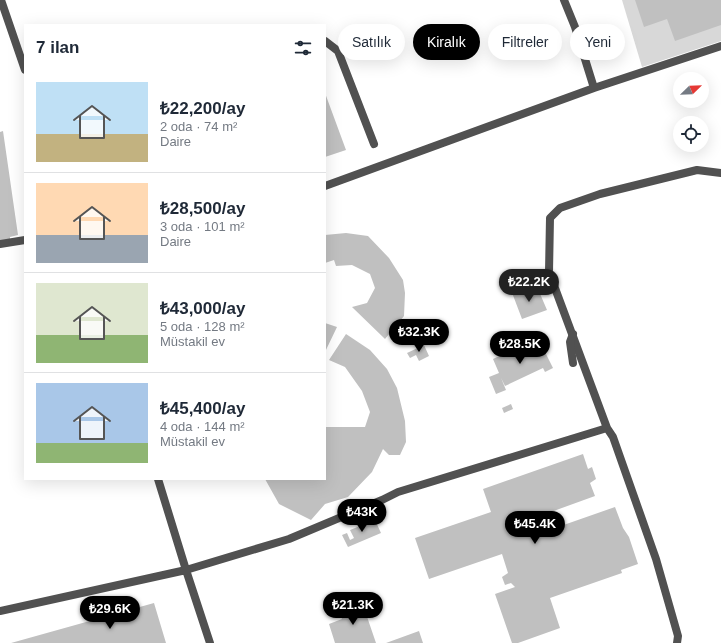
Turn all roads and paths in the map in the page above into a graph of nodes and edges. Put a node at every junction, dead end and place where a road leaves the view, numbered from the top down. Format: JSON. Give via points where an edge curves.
{"nodes":[{"id":1,"x":1,"y":0,"type":"edge"},
{"id":2,"x":564,"y":0,"type":"edge"},
{"id":3,"x":326,"y":42,"type":"edge"},
{"id":4,"x":721,"y":46,"type":"edge"},
{"id":5,"x":24,"y":67,"type":"edge"},
{"id":6,"x":594,"y":88,"type":"junction"},
{"id":7,"x":374,"y":144,"type":"dead end"},
{"id":8,"x":721,"y":173,"type":"edge"},
{"id":9,"x":326,"y":186,"type":"edge"},
{"id":10,"x":24,"y":240,"type":"edge"},
{"id":11,"x":0,"y":244,"type":"edge"},
{"id":12,"x":573,"y":334,"type":"junction"},
{"id":13,"x":573,"y":363,"type":"dead end"},
{"id":14,"x":607,"y":428,"type":"junction"},
{"id":15,"x":158,"y":480,"type":"edge"},
{"id":16,"x":186,"y":570,"type":"junction"},
{"id":17,"x":0,"y":611,"type":"edge"},
{"id":18,"x":210,"y":643,"type":"edge"},
{"id":19,"x":677,"y":643,"type":"edge"}],
"edges":[{"from":1,"to":5,"type":"street"},
{"from":2,"to":6,"type":"street"},
{"from":3,"to":7,"type":"street","via":[[338,51]]},
{"from":4,"to":6,"type":"street"},
{"from":6,"to":9,"type":"street"},
{"from":8,"to":12,"type":"street","via":[[697,170],[600,194],[560,208],[550,218],[549,272]]},
{"from":10,"to":11,"type":"street"},
{"from":12,"to":13,"type":"street","via":[[570,342]]},
{"from":12,"to":14,"type":"street"},
{"from":14,"to":16,"type":"street","via":[[398,492],[289,539]]},
{"from":14,"to":19,"type":"street","via":[[613,437],[656,559],[678,636]]},
{"from":15,"to":16,"type":"street"},
{"from":16,"to":17,"type":"street"},
{"from":16,"to":18,"type":"street"}]}
